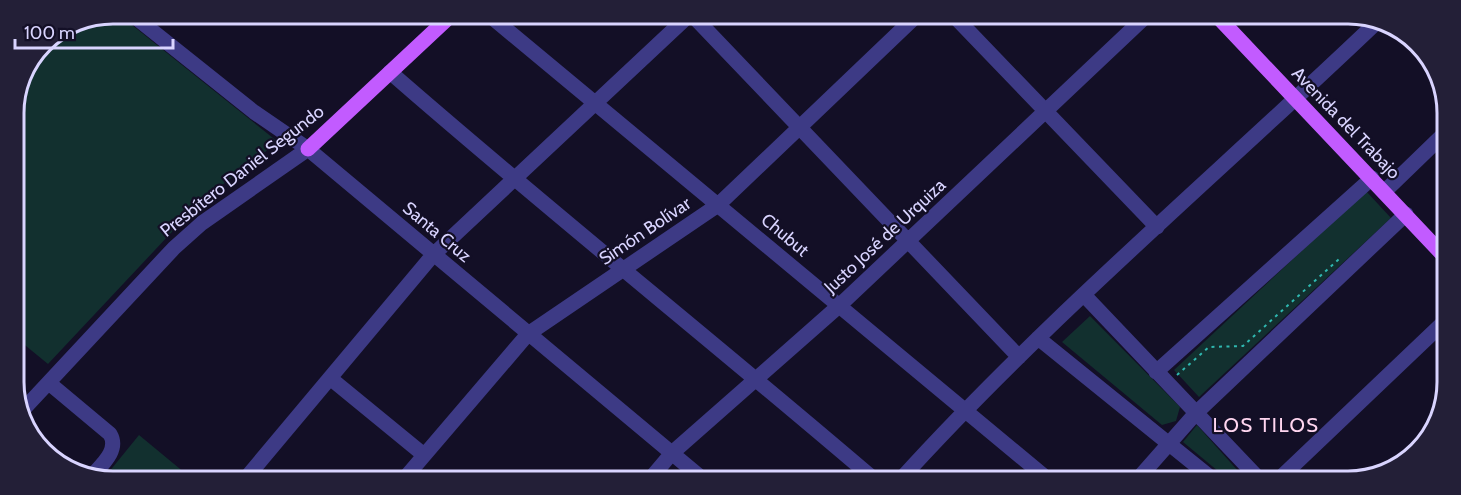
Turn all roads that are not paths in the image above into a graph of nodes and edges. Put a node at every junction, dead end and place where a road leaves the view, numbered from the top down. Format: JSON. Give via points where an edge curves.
{"nodes":[{"id":1,"x":144,"y":24,"type":"edge"},
{"id":2,"x":442,"y":24,"type":"edge"},
{"id":3,"x":500,"y":24,"type":"edge"},
{"id":4,"x":679,"y":24,"type":"edge"},
{"id":5,"x":701,"y":24,"type":"edge"},
{"id":6,"x":908,"y":24,"type":"edge"},
{"id":7,"x":962,"y":24,"type":"edge"},
{"id":8,"x":1138,"y":24,"type":"edge"},
{"id":9,"x":1225,"y":24,"type":"edge"},
{"id":10,"x":1371,"y":27,"type":"edge"},
{"id":11,"x":390,"y":72,"type":"junction"},
{"id":12,"x":1296,"y":99,"type":"junction"},
{"id":13,"x":594,"y":101,"type":"junction"},
{"id":14,"x":1045,"y":111,"type":"junction"},
{"id":15,"x":798,"y":127,"type":"junction"},
{"id":16,"x":1437,"y":141,"type":"edge"},
{"id":17,"x":308,"y":149,"type":"junction"},
{"id":18,"x":1372,"y":178,"type":"junction"},
{"id":19,"x":512,"y":179,"type":"junction"},
{"id":20,"x":1384,"y":192,"type":"junction"},
{"id":21,"x":718,"y":205,"type":"junction"},
{"id":22,"x":1406,"y":214,"type":"junction"},
{"id":23,"x":1157,"y":227,"type":"junction"},
{"id":24,"x":908,"y":241,"type":"junction"},
{"id":25,"x":1437,"y":247,"type":"edge"},
{"id":26,"x":433,"y":255,"type":"junction"},
{"id":27,"x":621,"y":270,"type":"junction"},
{"id":28,"x":1084,"y":295,"type":"junction"},
{"id":29,"x":840,"y":305,"type":"junction"},
{"id":30,"x":1437,"y":329,"type":"edge"},
{"id":31,"x":528,"y":334,"type":"junction"},
{"id":32,"x":1038,"y":338,"type":"junction"},
{"id":33,"x":1018,"y":357,"type":"junction"},
{"id":34,"x":1156,"y":372,"type":"junction"},
{"id":35,"x":330,"y":378,"type":"junction"},
{"id":36,"x":757,"y":379,"type":"junction"},
{"id":37,"x":49,"y":383,"type":"junction"},
{"id":38,"x":28,"y":405,"type":"edge"},
{"id":39,"x":964,"y":409,"type":"junction"},
{"id":40,"x":1196,"y":413,"type":"junction"},
{"id":41,"x":1167,"y":444,"type":"junction"},
{"id":42,"x":672,"y":453,"type":"junction"},
{"id":43,"x":424,"y":455,"type":"junction"},
{"id":44,"x":97,"y":469,"type":"edge"},
{"id":45,"x":252,"y":471,"type":"edge"},
{"id":46,"x":411,"y":471,"type":"edge"},
{"id":47,"x":657,"y":471,"type":"edge"},
{"id":48,"x":693,"y":471,"type":"edge"},
{"id":49,"x":865,"y":471,"type":"edge"},
{"id":50,"x":908,"y":471,"type":"edge"},
{"id":51,"x":1039,"y":471,"type":"edge"},
{"id":52,"x":1144,"y":471,"type":"edge"},
{"id":53,"x":1202,"y":471,"type":"edge"},
{"id":54,"x":1251,"y":471,"type":"edge"},
{"id":55,"x":1288,"y":471,"type":"edge"}],
"edges":[{"from":1,"to":17,"type":"street","name":"Santa Cruz","via":[[254,112]]},
{"from":2,"to":11,"type":"main road","name":"Presbítero Daniel Segundo"},
{"from":3,"to":13,"type":"street","name":"Chubut"},
{"from":4,"to":13,"type":"street"},
{"from":5,"to":15,"type":"street"},
{"from":6,"to":15,"type":"street","name":"Simón Bolívar"},
{"from":7,"to":14,"type":"street"},
{"from":8,"to":14,"type":"street","name":"Justo José de Urquiza"},
{"from":9,"to":12,"type":"main road","name":"Avenida del Trabajo"},
{"from":10,"to":12,"type":"street"},
{"from":11,"to":17,"type":"main road","name":"Presbítero Daniel Segundo"},
{"from":11,"to":19,"type":"street"},
{"from":12,"to":18,"type":"main road","name":"Avenida del Trabajo"},
{"from":12,"to":23,"type":"street"},
{"from":13,"to":19,"type":"street"},
{"from":13,"to":21,"type":"street","name":"Chubut"},
{"from":14,"to":23,"type":"street"},
{"from":14,"to":24,"type":"street","name":"Justo José de Urquiza"},
{"from":15,"to":21,"type":"street","name":"Simón Bolívar"},
{"from":15,"to":24,"type":"street"},
{"from":16,"to":20,"type":"street"},
{"from":17,"to":26,"type":"street","name":"Santa Cruz"},
{"from":17,"to":37,"type":"street","name":"Presbítero Daniel Segundo","via":[[174,248]]},
{"from":18,"to":20,"type":"main road","name":"Avenida del Trabajo"},
{"from":18,"to":34,"type":"street"},
{"from":19,"to":26,"type":"street"},
{"from":19,"to":27,"type":"street"},
{"from":20,"to":22,"type":"main road","name":"Avenida del Trabajo"},
{"from":21,"to":27,"type":"street","name":"Simón Bolívar"},
{"from":21,"to":29,"type":"street","name":"Chubut"},
{"from":22,"to":25,"type":"main road","name":"Avenida del Trabajo"},
{"from":22,"to":40,"type":"street"},
{"from":23,"to":28,"type":"street"},
{"from":24,"to":29,"type":"street","name":"Justo José de Urquiza"},
{"from":24,"to":33,"type":"street"},
{"from":26,"to":31,"type":"street","name":"Santa Cruz"},
{"from":26,"to":35,"type":"street"},
{"from":27,"to":31,"type":"street","name":"Simón Bolívar"},
{"from":27,"to":36,"type":"street"},
{"from":28,"to":32,"type":"street"},
{"from":28,"to":34,"type":"street"},
{"from":29,"to":36,"type":"street","name":"Justo José de Urquiza"},
{"from":29,"to":39,"type":"street","name":"Chubut"},
{"from":30,"to":55,"type":"street"},
{"from":31,"to":42,"type":"street","name":"Santa Cruz"},
{"from":31,"to":43,"type":"street","name":"Simón Bolívar"},
{"from":32,"to":33,"type":"street"},
{"from":32,"to":41,"type":"street"},
{"from":33,"to":39,"type":"street"},
{"from":34,"to":40,"type":"street"},
{"from":35,"to":43,"type":"street"},
{"from":35,"to":45,"type":"street"},
{"from":36,"to":42,"type":"street","name":"Justo José de Urquiza"},
{"from":36,"to":49,"type":"street"},
{"from":37,"to":38,"type":"street","name":"Presbítero Daniel Segundo"},
{"from":37,"to":44,"type":"street","via":[[114,440],[112,452]]},
{"from":39,"to":50,"type":"street"},
{"from":39,"to":51,"type":"street","name":"Chubut"},
{"from":40,"to":41,"type":"street"},
{"from":40,"to":54,"type":"street"},
{"from":41,"to":52,"type":"street"},
{"from":41,"to":53,"type":"street"},
{"from":42,"to":47,"type":"street","name":"Justo José de Urquiza"},
{"from":42,"to":48,"type":"street","name":"Santa Cruz"},
{"from":43,"to":46,"type":"street","name":"Simón Bolívar"}]}
